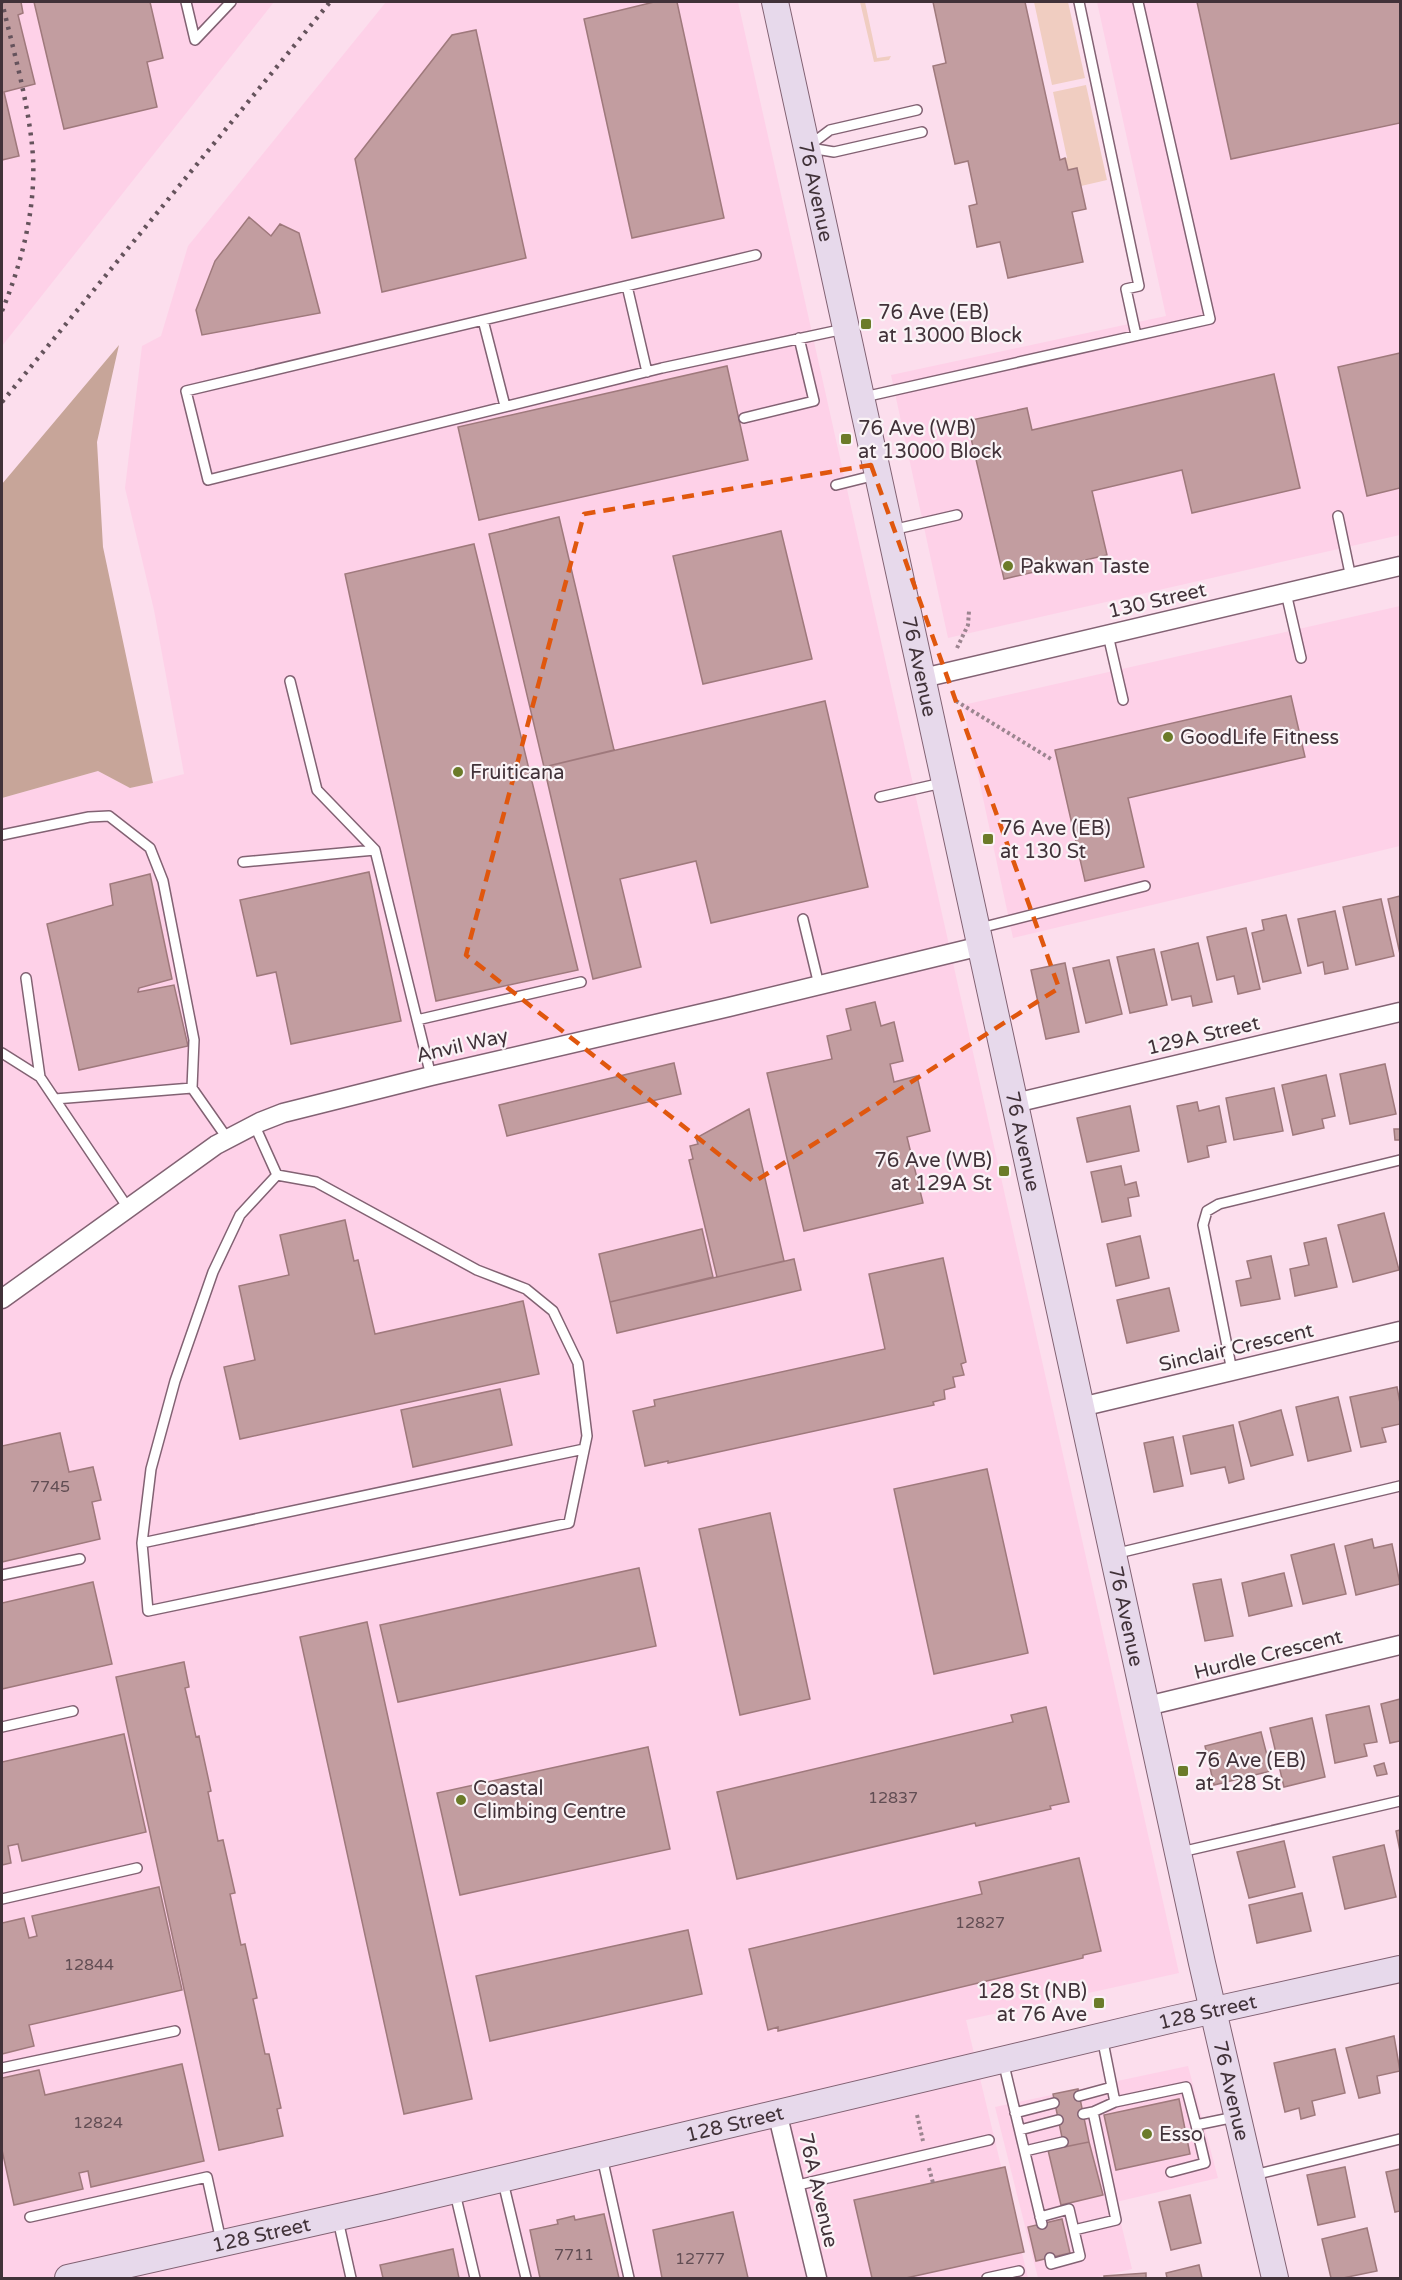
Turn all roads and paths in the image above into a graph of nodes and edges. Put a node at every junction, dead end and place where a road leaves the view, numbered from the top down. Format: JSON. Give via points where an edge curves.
{"nodes":[{"id":1,"x":186,"y":2,"type":"edge"},
{"id":2,"x":231,"y":2,"type":"edge"},
{"id":3,"x":776,"y":2,"type":"edge"},
{"id":4,"x":1078,"y":2,"type":"edge"},
{"id":5,"x":1138,"y":2,"type":"edge"},
{"id":6,"x":917,"y":110,"type":"dead end"},
{"id":7,"x":922,"y":132,"type":"dead end"},
{"id":8,"x":807,"y":147,"type":"junction"},
{"id":9,"x":756,"y":255,"type":"dead end"},
{"id":10,"x":627,"y":286,"type":"junction"},
{"id":11,"x":483,"y":320,"type":"junction"},
{"id":12,"x":847,"y":329,"type":"junction"},
{"id":13,"x":1137,"y":335,"type":"junction"},
{"id":14,"x":799,"y":338,"type":"junction"},
{"id":15,"x":647,"y":372,"type":"junction"},
{"id":16,"x":862,"y":398,"type":"junction"},
{"id":17,"x":505,"y":406,"type":"junction"},
{"id":18,"x":744,"y":418,"type":"dead end"},
{"id":19,"x":878,"y":474,"type":"junction"},
{"id":20,"x":836,"y":485,"type":"dead end"},
{"id":21,"x":957,"y":515,"type":"dead end"},
{"id":22,"x":1338,"y":516,"type":"dead end"},
{"id":23,"x":891,"y":530,"type":"junction"},
{"id":24,"x":1401,"y":566,"type":"edge"},
{"id":25,"x":1351,"y":578,"type":"junction"},
{"id":26,"x":1286,"y":593,"type":"junction"},
{"id":27,"x":969,"y":610,"type":"dead end"},
{"id":28,"x":1108,"y":635,"type":"junction"},
{"id":29,"x":957,"y":648,"type":"dead end"},
{"id":30,"x":1301,"y":658,"type":"dead end"},
{"id":31,"x":923,"y":678,"type":"junction"},
{"id":32,"x":291,"y":681,"type":"dead end"},
{"id":33,"x":1123,"y":699,"type":"dead end"},
{"id":34,"x":957,"y":701,"type":"dead end"},
{"id":35,"x":1052,"y":759,"type":"dead end"},
{"id":36,"x":945,"y":782,"type":"junction"},
{"id":37,"x":880,"y":797,"type":"dead end"},
{"id":38,"x":2,"y":835,"type":"edge"},
{"id":39,"x":375,"y":850,"type":"junction"},
{"id":40,"x":243,"y":862,"type":"dead end"},
{"id":41,"x":1145,"y":886,"type":"dead end"},
{"id":42,"x":803,"y":919,"type":"dead end"},
{"id":43,"x":979,"y":937,"type":"junction"},
{"id":44,"x":26,"y":978,"type":"dead end"},
{"id":45,"x":580,"y":982,"type":"dead end"},
{"id":46,"x":819,"y":985,"type":"junction"},
{"id":47,"x":1401,"y":1012,"type":"edge"},
{"id":48,"x":417,"y":1020,"type":"junction"},
{"id":49,"x":2,"y":1053,"type":"edge"},
{"id":50,"x":430,"y":1076,"type":"junction"},
{"id":51,"x":40,"y":1077,"type":"junction"},
{"id":52,"x":192,"y":1088,"type":"junction"},
{"id":53,"x":55,"y":1099,"type":"junction"},
{"id":54,"x":1015,"y":1103,"type":"junction"},
{"id":55,"x":254,"y":1124,"type":"junction"},
{"id":56,"x":227,"y":1138,"type":"junction"},
{"id":57,"x":1401,"y":1160,"type":"edge"},
{"id":58,"x":277,"y":1175,"type":"junction"},
{"id":59,"x":128,"y":1208,"type":"junction"},
{"id":60,"x":2,"y":1299,"type":"edge"},
{"id":61,"x":1401,"y":1331,"type":"edge"},
{"id":62,"x":1232,"y":1371,"type":"junction"},
{"id":63,"x":1081,"y":1407,"type":"junction"},
{"id":64,"x":584,"y":1449,"type":"junction"},
{"id":65,"x":1401,"y":1486,"type":"edge"},
{"id":66,"x":142,"y":1543,"type":"junction"},
{"id":67,"x":1114,"y":1554,"type":"junction"},
{"id":68,"x":80,"y":1559,"type":"dead end"},
{"id":69,"x":2,"y":1575,"type":"edge"},
{"id":70,"x":1401,"y":1645,"type":"edge"},
{"id":71,"x":1147,"y":1706,"type":"junction"},
{"id":72,"x":73,"y":1711,"type":"dead end"},
{"id":73,"x":2,"y":1727,"type":"edge"},
{"id":74,"x":1401,"y":1801,"type":"edge"},
{"id":75,"x":1179,"y":1852,"type":"junction"},
{"id":76,"x":137,"y":1868,"type":"dead end"},
{"id":77,"x":2,"y":1899,"type":"edge"},
{"id":78,"x":1401,"y":1969,"type":"edge"},
{"id":79,"x":1213,"y":2010,"type":"junction"},
{"id":80,"x":175,"y":2031,"type":"dead end"},
{"id":81,"x":1102,"y":2037,"type":"junction"},
{"id":82,"x":1003,"y":2061,"type":"junction"},
{"id":83,"x":2,"y":2068,"type":"edge"},
{"id":84,"x":1112,"y":2087,"type":"junction"},
{"id":85,"x":1079,"y":2096,"type":"dead end"},
{"id":86,"x":1115,"y":2102,"type":"junction"},
{"id":87,"x":1054,"y":2103,"type":"dead end"},
{"id":88,"x":777,"y":2112,"type":"junction"},
{"id":89,"x":1093,"y":2112,"type":"junction"},
{"id":90,"x":1015,"y":2113,"type":"junction"},
{"id":91,"x":1083,"y":2114,"type":"dead end"},
{"id":92,"x":917,"y":2115,"type":"dead end"},
{"id":93,"x":1237,"y":2116,"type":"junction"},
{"id":94,"x":1058,"y":2120,"type":"dead end"},
{"id":95,"x":1196,"y":2125,"type":"junction"},
{"id":96,"x":1020,"y":2130,"type":"junction"},
{"id":97,"x":1401,"y":2139,"type":"edge"},
{"id":98,"x":988,"y":2140,"type":"dead end"},
{"id":99,"x":1063,"y":2142,"type":"dead end"},
{"id":100,"x":924,"y":2143,"type":"dead end"},
{"id":101,"x":1025,"y":2151,"type":"junction"},
{"id":102,"x":601,"y":2155,"type":"junction"},
{"id":103,"x":928,"y":2164,"type":"dead end"},
{"id":104,"x":1170,"y":2172,"type":"dead end"},
{"id":105,"x":1251,"y":2176,"type":"junction"},
{"id":106,"x":502,"y":2179,"type":"junction"},
{"id":107,"x":933,"y":2183,"type":"dead end"},
{"id":108,"x":794,"y":2186,"type":"junction"},
{"id":109,"x":455,"y":2190,"type":"junction"},
{"id":110,"x":30,"y":2217,"type":"dead end"},
{"id":111,"x":338,"y":2217,"type":"junction"},
{"id":112,"x":1074,"y":2230,"type":"junction"},
{"id":113,"x":222,"y":2243,"type":"junction"},
{"id":114,"x":1050,"y":2258,"type":"dead end"},
{"id":115,"x":1019,"y":2271,"type":"dead end"},
{"id":116,"x":68,"y":2278,"type":"edge"},
{"id":117,"x":351,"y":2278,"type":"edge"},
{"id":118,"x":475,"y":2278,"type":"edge"},
{"id":119,"x":526,"y":2278,"type":"edge"},
{"id":120,"x":629,"y":2278,"type":"edge"},
{"id":121,"x":817,"y":2278,"type":"edge"},
{"id":122,"x":987,"y":2278,"type":"edge"},
{"id":123,"x":1275,"y":2278,"type":"edge"}],
"edges":[{"from":1,"to":2,"type":"lane","via":[[195,40]]},
{"from":3,"to":8,"type":"main road","name":"76 Avenue"},
{"from":4,"to":13,"type":"lane","via":[[1139,286],[1126,289]]},
{"from":5,"to":13,"type":"lane","via":[[1210,319]]},
{"from":6,"to":8,"type":"lane","via":[[830,130]]},
{"from":7,"to":8,"type":"lane","via":[[834,152]]},
{"from":8,"to":12,"type":"main road","name":"76 Avenue"},
{"from":9,"to":10,"type":"lane"},
{"from":10,"to":11,"type":"lane"},
{"from":10,"to":15,"type":"lane"},
{"from":11,"to":17,"type":"lane"},
{"from":11,"to":17,"type":"lane","via":[[186,391],[208,480]]},
{"from":12,"to":14,"type":"lane"},
{"from":12,"to":16,"type":"main road","name":"76 Avenue"},
{"from":13,"to":16,"type":"lane"},
{"from":14,"to":15,"type":"lane"},
{"from":14,"to":18,"type":"lane","via":[[814,402]]},
{"from":15,"to":17,"type":"lane"},
{"from":16,"to":19,"type":"main road","name":"76 Avenue"},
{"from":19,"to":20,"type":"lane"},
{"from":19,"to":23,"type":"main road","name":"76 Avenue"},
{"from":21,"to":23,"type":"lane"},
{"from":22,"to":25,"type":"lane"},
{"from":23,"to":31,"type":"main road","name":"76 Avenue"},
{"from":24,"to":25,"type":"street","name":"130 Street"},
{"from":25,"to":26,"type":"street","name":"130 Street"},
{"from":26,"to":28,"type":"street","name":"130 Street"},
{"from":26,"to":30,"type":"lane"},
{"from":27,"to":29,"type":"path","via":[[968,625]]},
{"from":28,"to":31,"type":"street","name":"130 Street"},
{"from":28,"to":33,"type":"lane"},
{"from":31,"to":36,"type":"main road","name":"76 Avenue"},
{"from":32,"to":39,"type":"lane","via":[[317,790]]},
{"from":34,"to":35,"type":"path"},
{"from":36,"to":37,"type":"lane"},
{"from":36,"to":43,"type":"main road","name":"76 Avenue"},
{"from":38,"to":52,"type":"lane","via":[[109,816],[150,848],[163,880],[194,1040]]},
{"from":39,"to":40,"type":"lane"},
{"from":39,"to":48,"type":"lane"},
{"from":41,"to":43,"type":"lane"},
{"from":42,"to":46,"type":"lane"},
{"from":43,"to":46,"type":"street","name":"Anvil Way"},
{"from":43,"to":54,"type":"main road","name":"76 Avenue"},
{"from":44,"to":51,"type":"lane"},
{"from":45,"to":48,"type":"lane"},
{"from":46,"to":50,"type":"street","name":"Anvil Way"},
{"from":47,"to":54,"type":"street","name":"129A Street"},
{"from":48,"to":50,"type":"lane"},
{"from":49,"to":51,"type":"lane"},
{"from":50,"to":55,"type":"street","name":"Anvil Way","via":[[311,1104]]},
{"from":51,"to":53,"type":"lane"},
{"from":52,"to":53,"type":"lane"},
{"from":52,"to":56,"type":"lane"},
{"from":53,"to":59,"type":"lane"},
{"from":54,"to":63,"type":"main road","name":"76 Avenue"},
{"from":55,"to":56,"type":"street","name":"Anvil Way"},
{"from":55,"to":58,"type":"lane"},
{"from":56,"to":59,"type":"street","name":"Anvil Way"},
{"from":57,"to":62,"type":"lane","via":[[1219,1204],[1207,1211],[1203,1225]]},
{"from":58,"to":64,"type":"lane","via":[[316,1182],[477,1270],[526,1289],[553,1311],[578,1363],[587,1436]]},
{"from":58,"to":66,"type":"lane","via":[[240,1215],[213,1272],[175,1381],[151,1469]]},
{"from":59,"to":60,"type":"street","name":"Anvil Way"},
{"from":61,"to":62,"type":"street","name":"Sinclair Crescent"},
{"from":62,"to":63,"type":"street","name":"Sinclair Crescent"},
{"from":63,"to":67,"type":"main road","name":"76 Avenue"},
{"from":64,"to":66,"type":"lane"},
{"from":64,"to":66,"type":"lane","via":[[569,1522],[557,1525],[148,1611]]},
{"from":65,"to":67,"type":"lane"},
{"from":67,"to":71,"type":"main road","name":"76 Avenue"},
{"from":68,"to":69,"type":"lane"},
{"from":70,"to":71,"type":"street","name":"Hurdle Crescent"},
{"from":71,"to":75,"type":"main road","name":"76 Avenue"},
{"from":72,"to":73,"type":"lane"},
{"from":74,"to":75,"type":"lane"},
{"from":75,"to":79,"type":"main road","name":"76 Avenue"},
{"from":76,"to":77,"type":"lane"},
{"from":78,"to":79,"type":"main road","name":"128 Street"},
{"from":79,"to":81,"type":"main road","name":"128 Street"},
{"from":79,"to":93,"type":"main road","name":"76 Avenue"},
{"from":80,"to":83,"type":"lane"},
{"from":81,"to":82,"type":"main road","name":"128 Street"},
{"from":81,"to":84,"type":"lane"},
{"from":82,"to":88,"type":"main road","name":"128 Street"},
{"from":82,"to":90,"type":"lane"},
{"from":84,"to":85,"type":"lane"},
{"from":84,"to":86,"type":"lane"},
{"from":86,"to":89,"type":"lane"},
{"from":86,"to":95,"type":"lane","via":[[1186,2087]]},
{"from":87,"to":90,"type":"lane"},
{"from":88,"to":102,"type":"main road","name":"128 Street"},
{"from":88,"to":108,"type":"street","name":"76A Avenue"},
{"from":89,"to":91,"type":"lane"},
{"from":89,"to":112,"type":"lane","via":[[1093,2134],[1116,2220]]},
{"from":90,"to":96,"type":"lane"},
{"from":92,"to":100,"type":"path"},
{"from":93,"to":95,"type":"lane"},
{"from":93,"to":105,"type":"main road","name":"76 Avenue"},
{"from":94,"to":96,"type":"lane"},
{"from":95,"to":104,"type":"lane","via":[[1205,2163]]},
{"from":96,"to":101,"type":"lane"},
{"from":97,"to":105,"type":"lane"},
{"from":98,"to":108,"type":"lane"},
{"from":99,"to":101,"type":"lane"},
{"from":101,"to":112,"type":"lane","via":[[1041,2220],[1069,2210]]},
{"from":102,"to":106,"type":"main road","name":"128 Street"},
{"from":102,"to":120,"type":"lane"},
{"from":103,"to":107,"type":"path"},
{"from":105,"to":123,"type":"main road","name":"76 Avenue"},
{"from":106,"to":109,"type":"main road","name":"128 Street"},
{"from":106,"to":119,"type":"lane"},
{"from":108,"to":121,"type":"street","name":"76A Avenue"},
{"from":109,"to":111,"type":"main road","name":"128 Street"},
{"from":109,"to":118,"type":"lane"},
{"from":110,"to":113,"type":"lane","via":[[207,2177]]},
{"from":111,"to":113,"type":"main road","name":"128 Street"},
{"from":111,"to":117,"type":"lane"},
{"from":112,"to":114,"type":"lane","via":[[1080,2256],[1051,2264]]},
{"from":113,"to":116,"type":"main road","name":"128 Street"},
{"from":115,"to":122,"type":"lane"}]}
